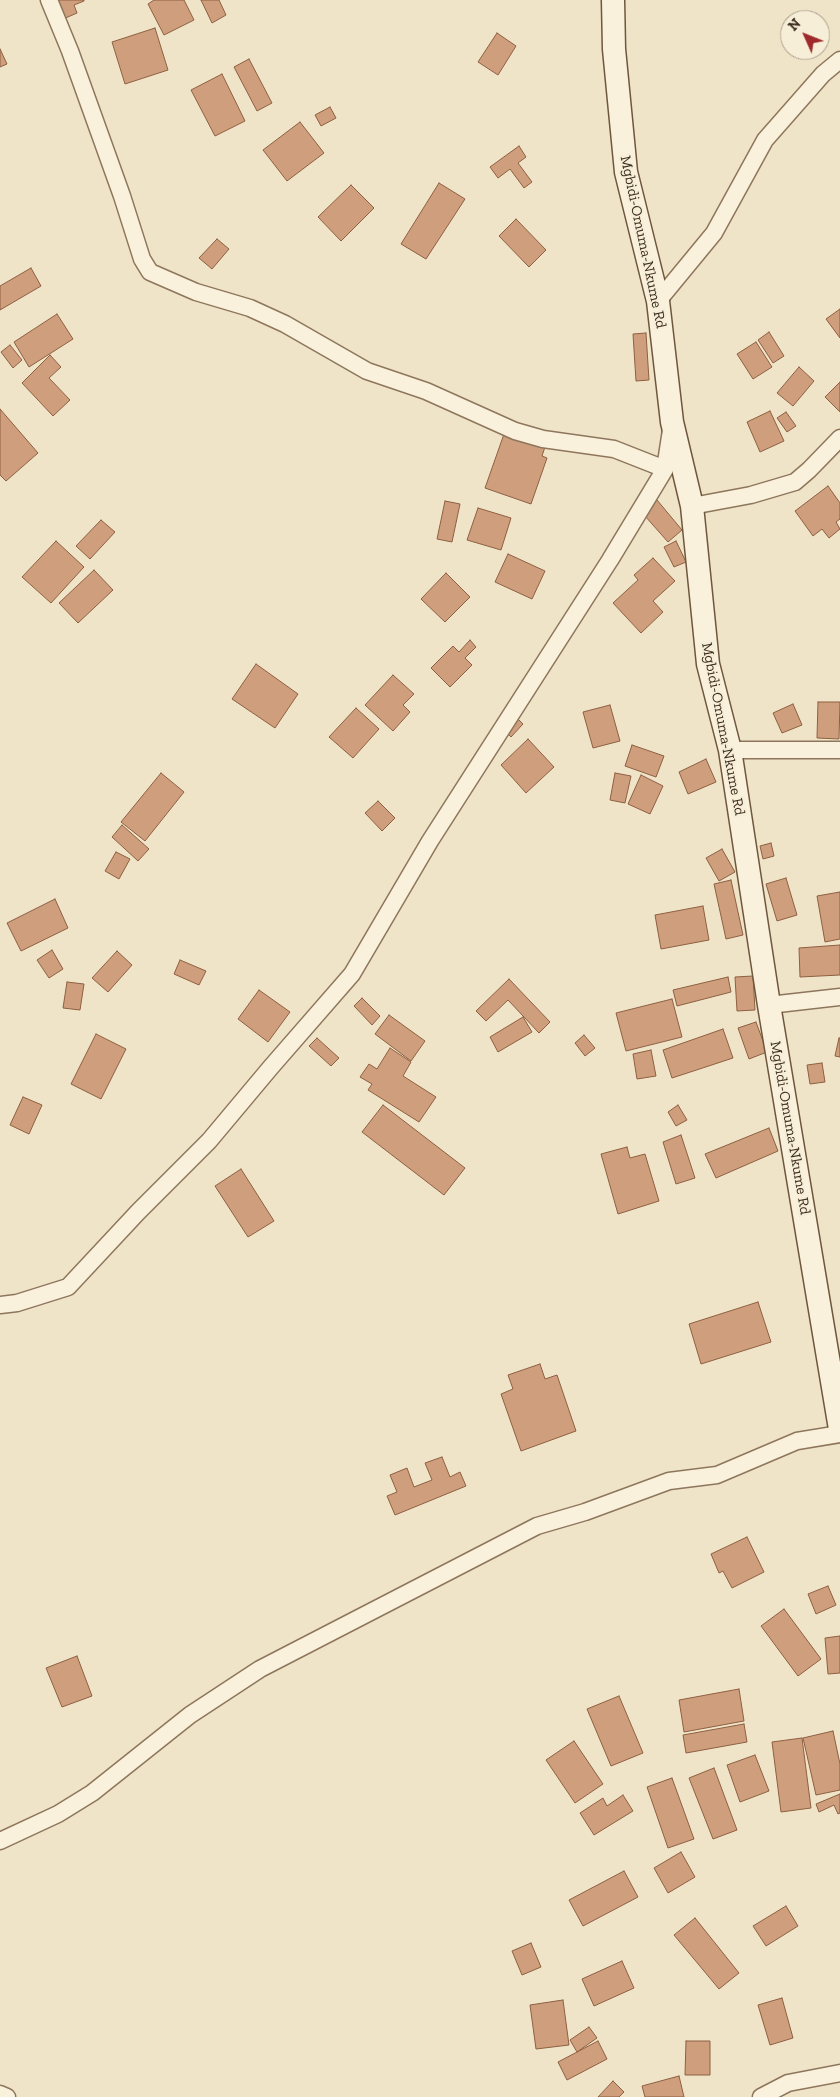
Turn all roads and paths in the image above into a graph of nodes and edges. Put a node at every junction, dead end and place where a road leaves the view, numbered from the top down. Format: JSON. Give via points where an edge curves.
{"nodes":[{"id":1,"x":49,"y":0,"type":"edge"},
{"id":2,"x":613,"y":0,"type":"edge"},
{"id":3,"x":840,"y":60,"type":"edge"},
{"id":4,"x":658,"y":301,"type":"junction"},
{"id":5,"x":672,"y":422,"type":"junction"},
{"id":6,"x":840,"y":438,"type":"edge"},
{"id":7,"x":665,"y":469,"type":"junction"},
{"id":8,"x":692,"y":506,"type":"junction"},
{"id":9,"x":730,"y":750,"type":"junction"},
{"id":10,"x":840,"y":750,"type":"edge"},
{"id":11,"x":840,"y":997,"type":"edge"},
{"id":12,"x":768,"y":1005,"type":"junction"},
{"id":13,"x":0,"y":1305,"type":"edge"},
{"id":14,"x":840,"y":1429,"type":"edge"},
{"id":15,"x":840,"y":1434,"type":"edge"},
{"id":16,"x":0,"y":1841,"type":"edge"},
{"id":17,"x":840,"y":2073,"type":"edge"},
{"id":18,"x":0,"y":2094,"type":"edge"},
{"id":19,"x":7,"y":2097,"type":"edge"},
{"id":20,"x":761,"y":2097,"type":"edge"}],
"edges":[{"from":1,"to":7,"type":"street","via":[[74,60],[142,259],[150,272],[196,292],[250,308],[285,324],[367,371],[426,391],[515,431],[543,439],[614,449]]},
{"from":2,"to":4,"type":"street","name":"Mgbidi-Omuma-Nkume Rd","via":[[614,49],[626,172]]},
{"from":3,"to":4,"type":"street","via":[[823,74],[765,140],[714,233]]},
{"from":4,"to":5,"type":"street","name":"Mgbidi-Omuma-Nkume Rd"},
{"from":5,"to":7,"type":"street"},
{"from":5,"to":8,"type":"street","name":"Mgbidi-Omuma-Nkume Rd"},
{"from":6,"to":8,"type":"street","via":[[795,482],[751,495]]},
{"from":7,"to":13,"type":"street","via":[[430,841],[352,974],[209,1141],[68,1287],[17,1304]]},
{"from":8,"to":9,"type":"street","name":"Mgbidi-Omuma-Nkume Rd","via":[[708,664]]},
{"from":9,"to":10,"type":"street"},
{"from":9,"to":12,"type":"street","name":"Mgbidi-Omuma-Nkume Rd"},
{"from":11,"to":12,"type":"street"},
{"from":12,"to":14,"type":"street","name":"Mgbidi-Omuma-Nkume Rd"},
{"from":15,"to":16,"type":"street","via":[[797,1441],[717,1476],[669,1481],[537,1526],[260,1669],[190,1715],[92,1794]]},
{"from":17,"to":20,"type":"street","via":[[788,2084]]},
{"from":18,"to":19,"type":"street"}]}
